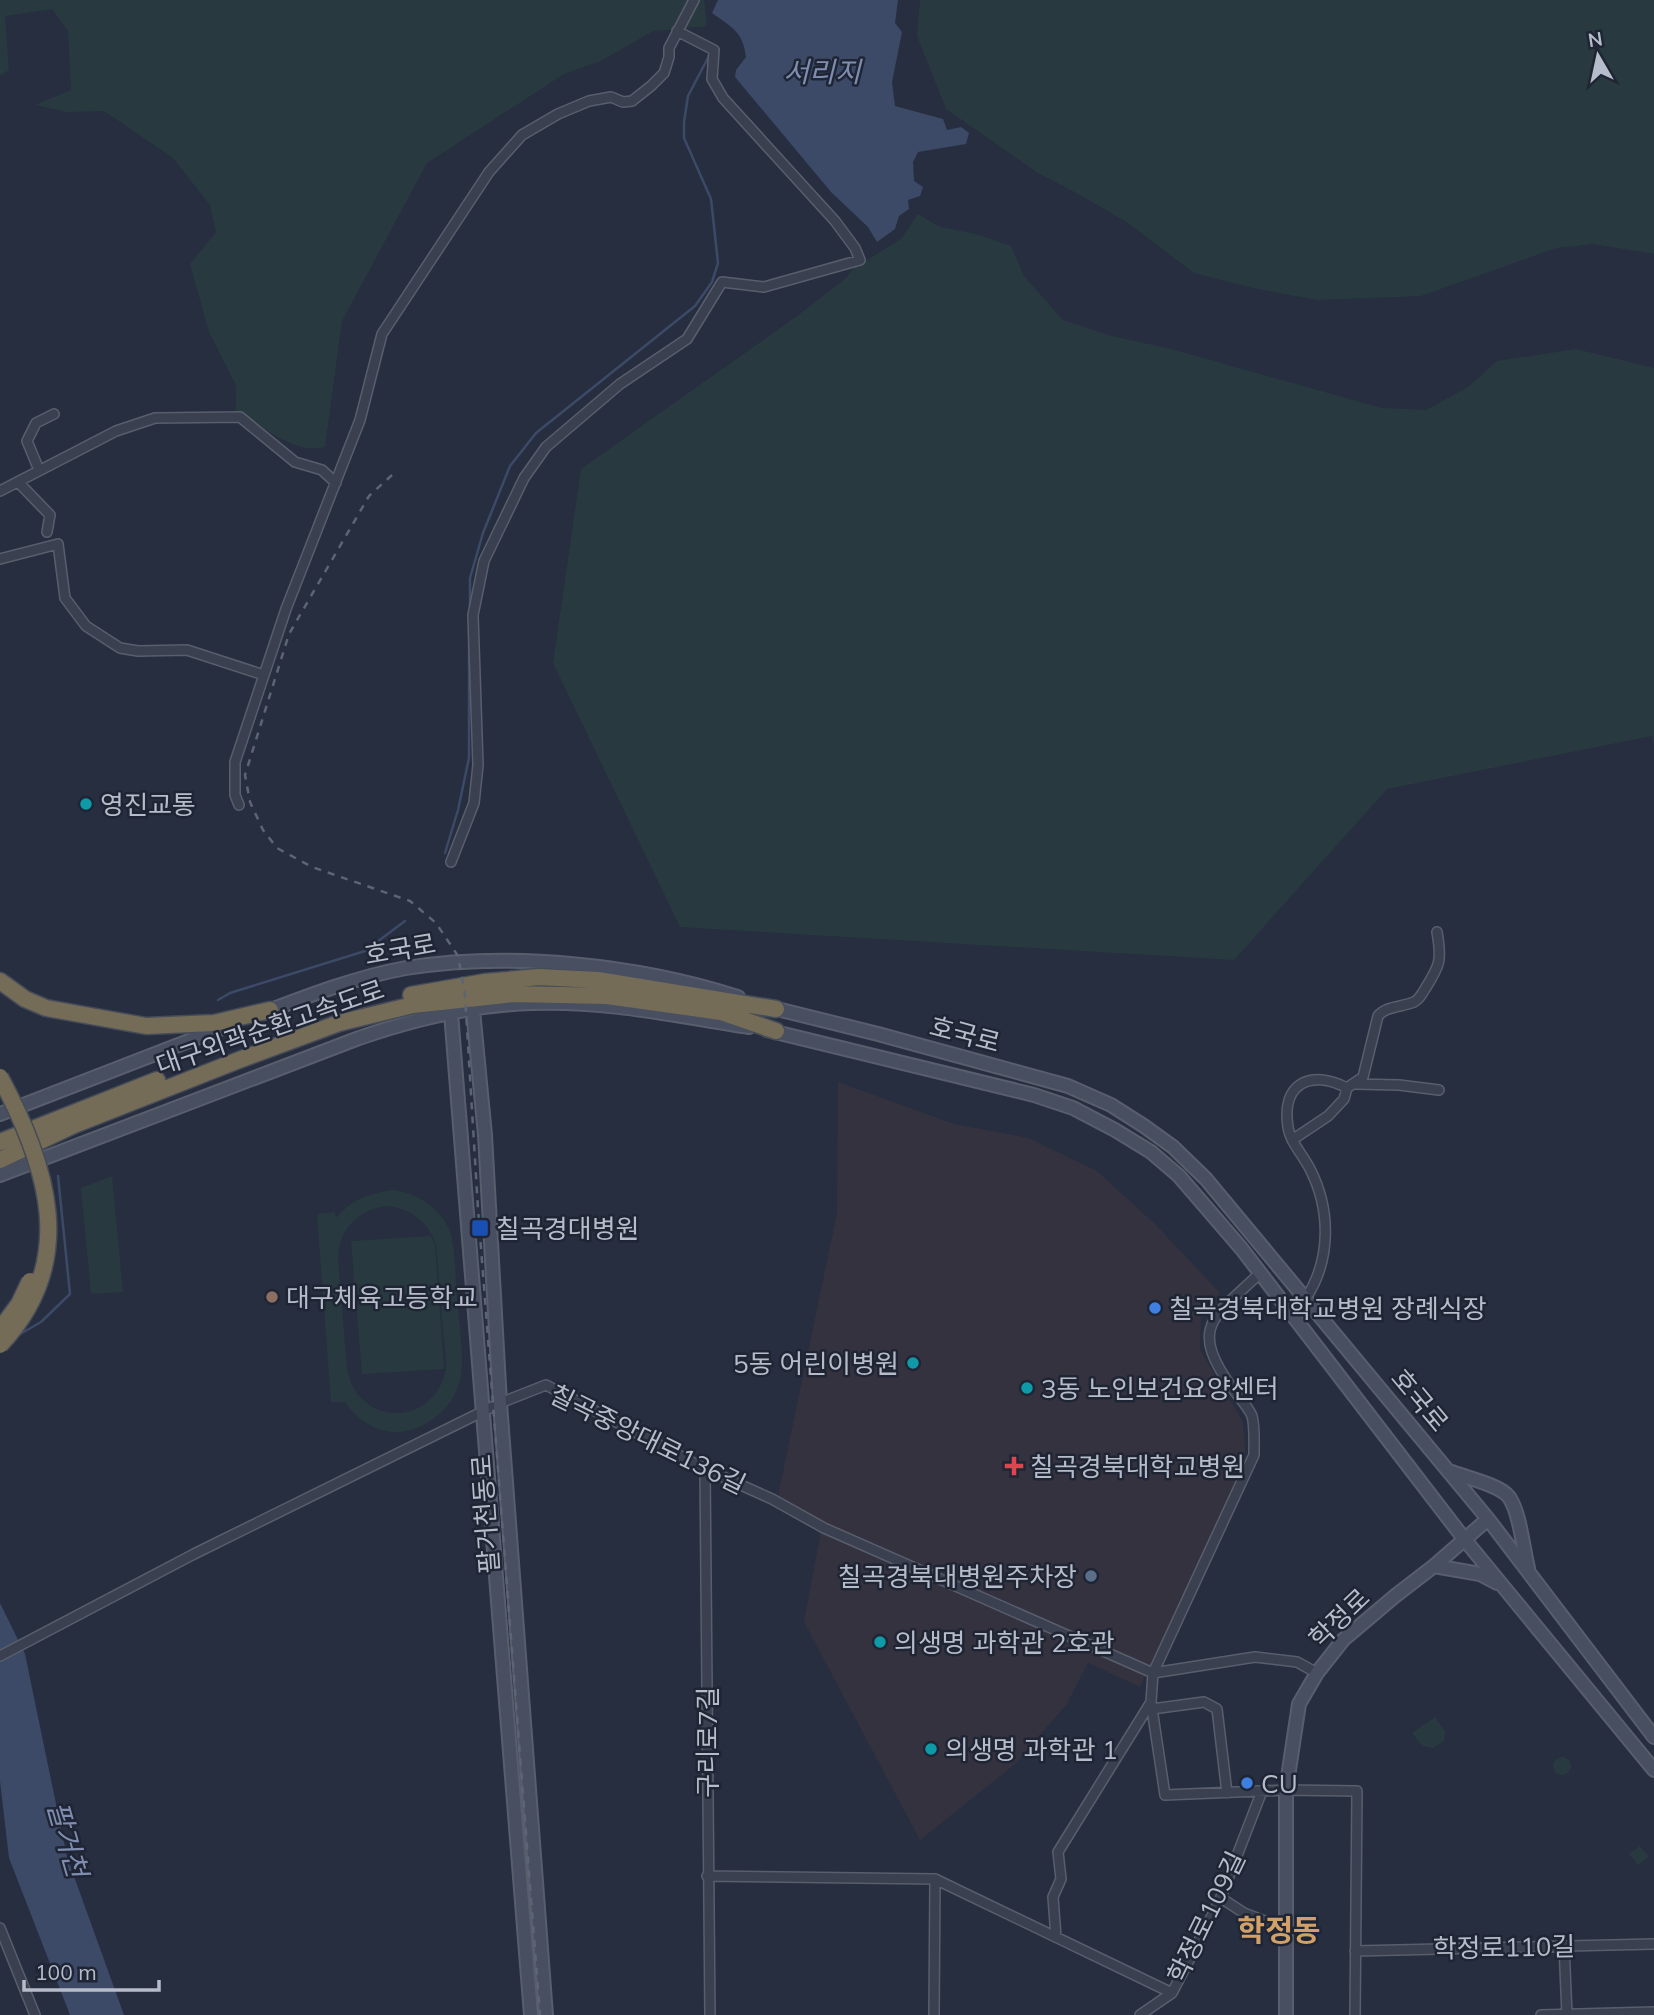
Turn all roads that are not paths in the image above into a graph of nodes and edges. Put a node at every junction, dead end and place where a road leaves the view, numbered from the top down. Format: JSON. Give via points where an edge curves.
{"nodes":[{"id":1,"x":694,"y":0,"type":"edge"},
{"id":2,"x":677,"y":31,"type":"junction"},
{"id":3,"x":54,"y":414,"type":"dead end"},
{"id":4,"x":39,"y":470,"type":"junction"},
{"id":5,"x":18,"y":482,"type":"junction"},
{"id":6,"x":336,"y":483,"type":"junction"},
{"id":7,"x":0,"y":491,"type":"edge"},
{"id":8,"x":47,"y":532,"type":"dead end"},
{"id":9,"x":0,"y":559,"type":"edge"},
{"id":10,"x":264,"y":675,"type":"junction"},
{"id":11,"x":239,"y":805,"type":"dead end"},
{"id":12,"x":451,"y":863,"type":"dead end"},
{"id":13,"x":1437,"y":932,"type":"dead end"},
{"id":14,"x":0,"y":981,"type":"edge"},
{"id":15,"x":776,"y":1009,"type":"junction"},
{"id":16,"x":270,"y":1010,"type":"junction"},
{"id":17,"x":473,"y":1010,"type":"junction"},
{"id":18,"x":451,"y":1013,"type":"junction"},
{"id":19,"x":776,"y":1031,"type":"junction"},
{"id":20,"x":0,"y":1077,"type":"edge"},
{"id":21,"x":1351,"y":1086,"type":"junction"},
{"id":22,"x":1439,"y":1090,"type":"dead end"},
{"id":23,"x":0,"y":1092,"type":"edge"},
{"id":24,"x":0,"y":1114,"type":"edge"},
{"id":25,"x":1292,"y":1140,"type":"junction"},
{"id":26,"x":6,"y":1148,"type":"edge"},
{"id":27,"x":0,"y":1175,"type":"edge"},
{"id":28,"x":1260,"y":1273,"type":"junction"},
{"id":29,"x":1306,"y":1298,"type":"junction"},
{"id":30,"x":0,"y":1330,"type":"edge"},
{"id":31,"x":0,"y":1345,"type":"edge"},
{"id":32,"x":500,"y":1403,"type":"junction"},
{"id":33,"x":482,"y":1413,"type":"junction"},
{"id":34,"x":705,"y":1469,"type":"junction"},
{"id":35,"x":1449,"y":1471,"type":"junction"},
{"id":36,"x":1488,"y":1519,"type":"junction"},
{"id":37,"x":1465,"y":1540,"type":"junction"},
{"id":38,"x":1434,"y":1566,"type":"junction"},
{"id":39,"x":1529,"y":1572,"type":"junction"},
{"id":40,"x":1510,"y":1594,"type":"junction"},
{"id":41,"x":0,"y":1656,"type":"edge"},
{"id":42,"x":1153,"y":1673,"type":"junction"},
{"id":43,"x":1317,"y":1673,"type":"junction"},
{"id":44,"x":1151,"y":1706,"type":"junction"},
{"id":45,"x":1654,"y":1737,"type":"edge"},
{"id":46,"x":1654,"y":1770,"type":"edge"},
{"id":47,"x":1286,"y":1790,"type":"junction"},
{"id":48,"x":1262,"y":1791,"type":"junction"},
{"id":49,"x":1227,"y":1793,"type":"junction"},
{"id":50,"x":708,"y":1875,"type":"junction"},
{"id":51,"x":935,"y":1879,"type":"junction"},
{"id":52,"x":1221,"y":1898,"type":"junction"},
{"id":53,"x":0,"y":1928,"type":"edge"},
{"id":54,"x":1286,"y":1929,"type":"junction"},
{"id":55,"x":1056,"y":1937,"type":"junction"},
{"id":56,"x":1654,"y":1944,"type":"edge"},
{"id":57,"x":1564,"y":1945,"type":"junction"},
{"id":58,"x":1355,"y":1951,"type":"junction"},
{"id":59,"x":1172,"y":1993,"type":"junction"},
{"id":60,"x":1654,"y":2012,"type":"edge"},
{"id":61,"x":35,"y":2015,"type":"edge"},
{"id":62,"x":531,"y":2015,"type":"edge"},
{"id":63,"x":546,"y":2015,"type":"edge"},
{"id":64,"x":710,"y":2015,"type":"edge"},
{"id":65,"x":934,"y":2015,"type":"edge"},
{"id":66,"x":1139,"y":2015,"type":"edge"},
{"id":67,"x":1286,"y":2015,"type":"edge"},
{"id":68,"x":1355,"y":2015,"type":"edge"},
{"id":69,"x":1541,"y":2015,"type":"edge"},
{"id":70,"x":1567,"y":2015,"type":"edge"}],
"edges":[{"from":1,"to":2,"type":"street"},
{"from":2,"to":6,"type":"street","via":[[664,73],[643,92],[622,102],[611,97],[596,99],[558,114],[522,135],[489,172],[382,334],[360,420]]},
{"from":2,"to":12,"type":"street","via":[[714,50],[712,79],[723,98],[835,221],[860,260],[764,287],[722,282],[687,339],[620,384],[545,447],[524,478],[484,561],[473,615],[478,765],[474,803]]},
{"from":3,"to":4,"type":"street","via":[[36,423],[27,441]]},
{"from":4,"to":5,"type":"street"},
{"from":4,"to":6,"type":"street","via":[[116,431],[155,418],[240,417],[295,462],[322,470]]},
{"from":5,"to":7,"type":"street"},
{"from":5,"to":8,"type":"street","via":[[50,515]]},
{"from":6,"to":10,"type":"street"},
{"from":9,"to":10,"type":"street","via":[[58,544],[65,598],[86,625],[120,648],[187,650]]},
{"from":10,"to":11,"type":"street","via":[[235,762]]},
{"from":13,"to":21,"type":"street","via":[[1441,962],[1436,974],[1420,998],[1381,1011],[1363,1077]]},
{"from":14,"to":16,"type":"highway","via":[[46,1009],[146,1026],[214,1023]]},
{"from":15,"to":16,"type":"main road","name":"호국로","via":[[699,985],[607,970],[491,960],[405,968]]},
{"from":15,"to":26,"type":"highway","name":"대구외곽순환고속도로","via":[[598,980],[539,977],[454,987],[308,1023]]},
{"from":15,"to":29,"type":"main road","name":"호국로","via":[[1068,1086],[1111,1105],[1173,1147],[1206,1179]]},
{"from":16,"to":24,"type":"main road","name":"호국로"},
{"from":17,"to":18,"type":"main road","name":"호국로"},
{"from":17,"to":19,"type":"main road","name":"호국로","via":[[577,1003]]},
{"from":17,"to":32,"type":"main road","name":"팔거천동로"},
{"from":18,"to":27,"type":"main road","name":"호국로","via":[[359,1038]]},
{"from":18,"to":33,"type":"main road","name":"팔거천동로"},
{"from":19,"to":26,"type":"highway","name":"대구외곽순환고속도로","via":[[721,1012],[607,996],[506,994],[412,1005],[339,1023]]},
{"from":19,"to":28,"type":"main road","name":"호국로","via":[[1073,1108],[1151,1152],[1179,1176]]},
{"from":20,"to":31,"type":"highway","bridge":true,"via":[[43,1175],[48,1231],[46,1258],[29,1309]]},
{"from":21,"to":22,"type":"street"},
{"from":21,"to":25,"type":"street","via":[[1328,1116]]},
{"from":21,"to":25,"type":"street","via":[[1321,1079],[1293,1090],[1287,1103]]},
{"from":23,"to":30,"type":"highway","bridge":true,"via":[[29,1150],[41,1219],[37,1258],[27,1289]]},
{"from":25,"to":29,"type":"street","via":[[1312,1171],[1326,1239],[1317,1281]]},
{"from":28,"to":37,"type":"main road","name":"호국로"},
{"from":28,"to":42,"type":"street","via":[[1209,1328],[1216,1366],[1252,1416],[1254,1455]]},
{"from":29,"to":35,"type":"main road","name":"호국로"},
{"from":32,"to":33,"type":"street","name":"칠곡중앙대로136길"},
{"from":32,"to":34,"type":"street","name":"칠곡중앙대로136길","via":[[546,1385]]},
{"from":32,"to":63,"type":"main road","name":"팔거천동로"},
{"from":33,"to":41,"type":"street","name":"칠곡중앙대로136길","via":[[194,1554]]},
{"from":33,"to":62,"type":"main road","name":"팔거천동로"},
{"from":34,"to":42,"type":"street","name":"칠곡중앙대로136길","via":[[824,1528]]},
{"from":34,"to":50,"type":"street","name":"구리로7길"},
{"from":35,"to":36,"type":"main road","name":"호국로"},
{"from":35,"to":39,"type":"main road","via":[[1508,1496]]},
{"from":36,"to":37,"type":"main road","name":"학정로"},
{"from":36,"to":39,"type":"main road","name":"호국로"},
{"from":37,"to":38,"type":"main road","name":"학정로"},
{"from":37,"to":40,"type":"main road","name":"호국로"},
{"from":38,"to":40,"type":"main road","via":[[1480,1574]]},
{"from":38,"to":43,"type":"main road","name":"학정로","via":[[1343,1640]]},
{"from":39,"to":45,"type":"main road","name":"호국로"},
{"from":40,"to":46,"type":"main road","name":"호국로"},
{"from":42,"to":43,"type":"street","via":[[1255,1657],[1297,1662]]},
{"from":42,"to":44,"type":"street"},
{"from":43,"to":47,"type":"main road","name":"학정로","via":[[1299,1704]]},
{"from":44,"to":49,"type":"street","via":[[1165,1795]]},
{"from":44,"to":49,"type":"street","via":[[1204,1702],[1217,1709]]},
{"from":44,"to":55,"type":"street","via":[[1058,1853],[1061,1879],[1053,1897]]},
{"from":47,"to":48,"type":"street"},
{"from":47,"to":54,"type":"main road","name":"학정로"},
{"from":47,"to":58,"type":"street","via":[[1357,1791]]},
{"from":48,"to":49,"type":"street"},
{"from":48,"to":52,"type":"street","name":"학정로109길"},
{"from":50,"to":51,"type":"street"},
{"from":50,"to":64,"type":"street","name":"구리로7길"},
{"from":51,"to":55,"type":"street","name":"학정로109길"},
{"from":51,"to":65,"type":"street"},
{"from":52,"to":54,"type":"street","via":[[1244,1913]]},
{"from":52,"to":59,"type":"street","name":"학정로109길"},
{"from":53,"to":61,"type":"street"},
{"from":54,"to":67,"type":"main road","name":"학정로"},
{"from":55,"to":59,"type":"street","name":"학정로109길"},
{"from":56,"to":57,"type":"street","name":"학정로110길"},
{"from":57,"to":58,"type":"street","name":"학정로110길"},
{"from":57,"to":70,"type":"street"},
{"from":58,"to":68,"type":"street"},
{"from":59,"to":66,"type":"street"},
{"from":60,"to":70,"type":"street"},
{"from":69,"to":70,"type":"street"}]}
